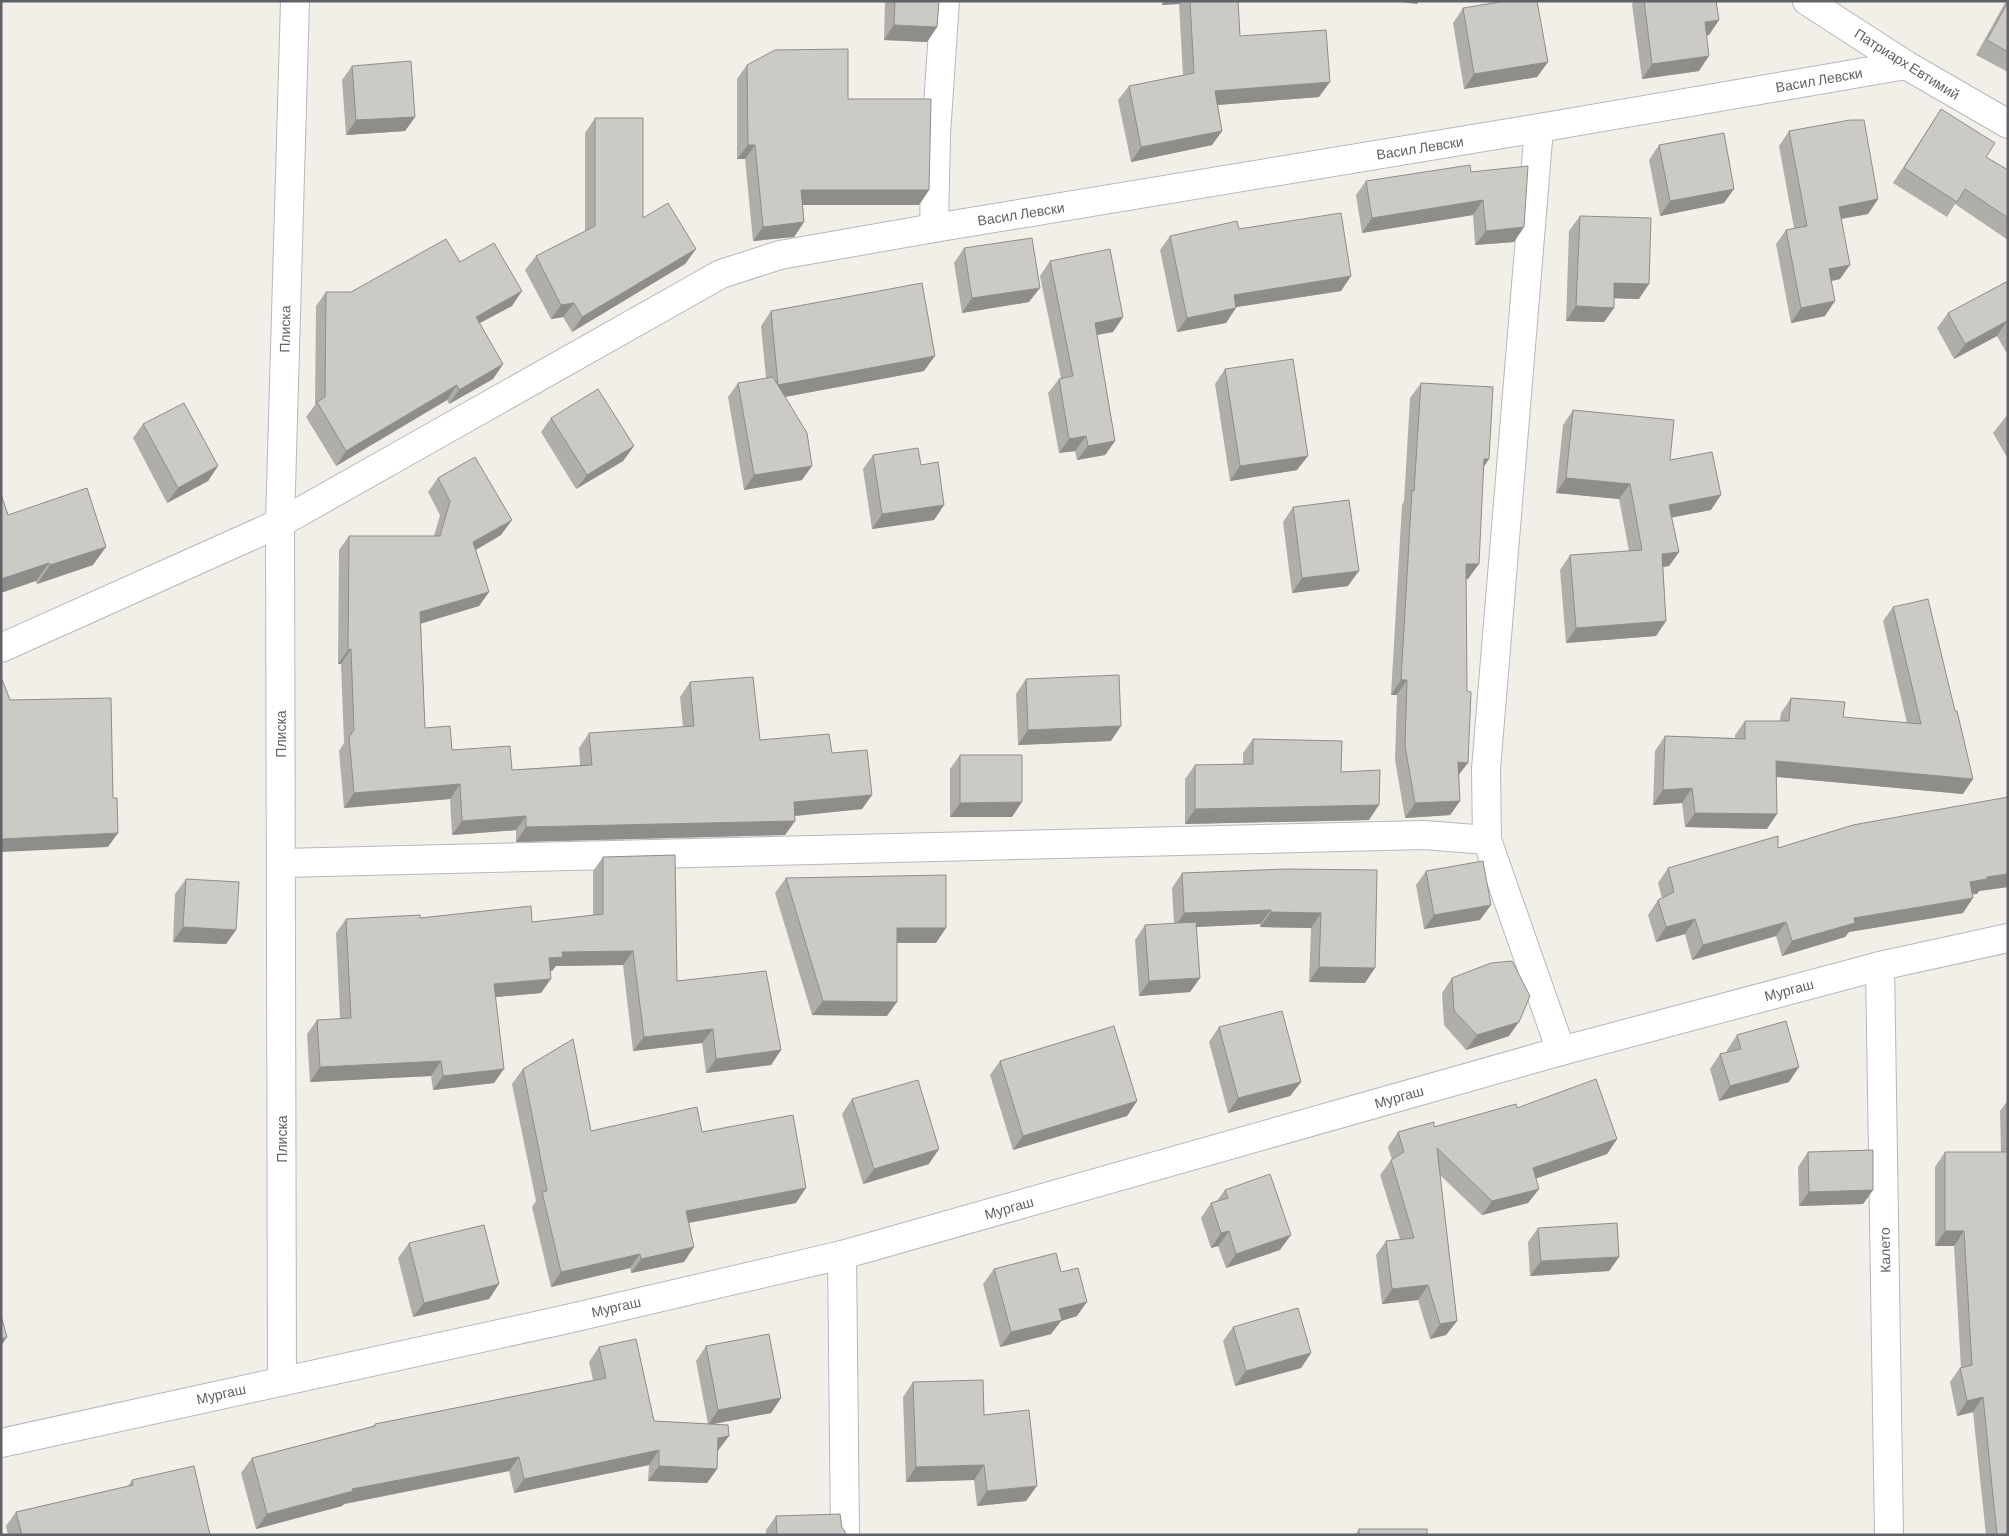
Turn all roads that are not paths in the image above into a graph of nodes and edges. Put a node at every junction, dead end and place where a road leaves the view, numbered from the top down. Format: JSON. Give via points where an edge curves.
{"nodes":[{"id":1,"x":294,"y":1,"type":"edge"},
{"id":2,"x":944,"y":1,"type":"edge"},
{"id":3,"x":1807,"y":1,"type":"edge"},
{"id":4,"x":1906,"y":65,"type":"junction"},
{"id":5,"x":2008,"y":124,"type":"edge"},
{"id":6,"x":1539,"y":128,"type":"junction"},
{"id":7,"x":934,"y":228,"type":"junction"},
{"id":8,"x":280,"y":523,"type":"junction"},
{"id":9,"x":1,"y":648,"type":"edge"},
{"id":10,"x":1486,"y":840,"type":"junction"},
{"id":11,"x":282,"y":863,"type":"junction"},
{"id":12,"x":2008,"y":938,"type":"edge"},
{"id":13,"x":1880,"y":966,"type":"junction"},
{"id":14,"x":1561,"y":1051,"type":"junction"},
{"id":15,"x":842,"y":1255,"type":"junction"},
{"id":16,"x":282,"y":1380,"type":"junction"},
{"id":17,"x":1,"y":1443,"type":"edge"},
{"id":18,"x":845,"y":1535,"type":"edge"},
{"id":19,"x":1889,"y":1535,"type":"edge"}],
"edges":[{"from":1,"to":8,"type":"street","name":"Плиска"},
{"from":2,"to":7,"type":"street"},
{"from":3,"to":4,"type":"street","name":"Патриарх Евтимий"},
{"from":4,"to":5,"type":"street","name":"Патриарх Евтимий"},
{"from":4,"to":6,"type":"street","name":"Васил Левски"},
{"from":6,"to":7,"type":"street","name":"Васил Левски"},
{"from":6,"to":10,"type":"street","via":[[1486,768]]},
{"from":7,"to":8,"type":"street","name":"Васил Левски","via":[[780,255],[721,274]]},
{"from":8,"to":9,"type":"street","name":"Васил Левски"},
{"from":8,"to":11,"type":"street","name":"Плиска"},
{"from":10,"to":11,"type":"street","via":[[1414,836]]},
{"from":10,"to":14,"type":"street"},
{"from":11,"to":16,"type":"street","name":"Плиска"},
{"from":12,"to":13,"type":"street","name":"Мургаш"},
{"from":13,"to":14,"type":"street","name":"Мургаш"},
{"from":13,"to":19,"type":"street","name":"Калето"},
{"from":14,"to":15,"type":"street","name":"Мургаш"},
{"from":15,"to":16,"type":"street","name":"Мургаш","via":[[563,1320]]},
{"from":15,"to":18,"type":"street"},
{"from":16,"to":17,"type":"street","name":"Мургаш"}]}
